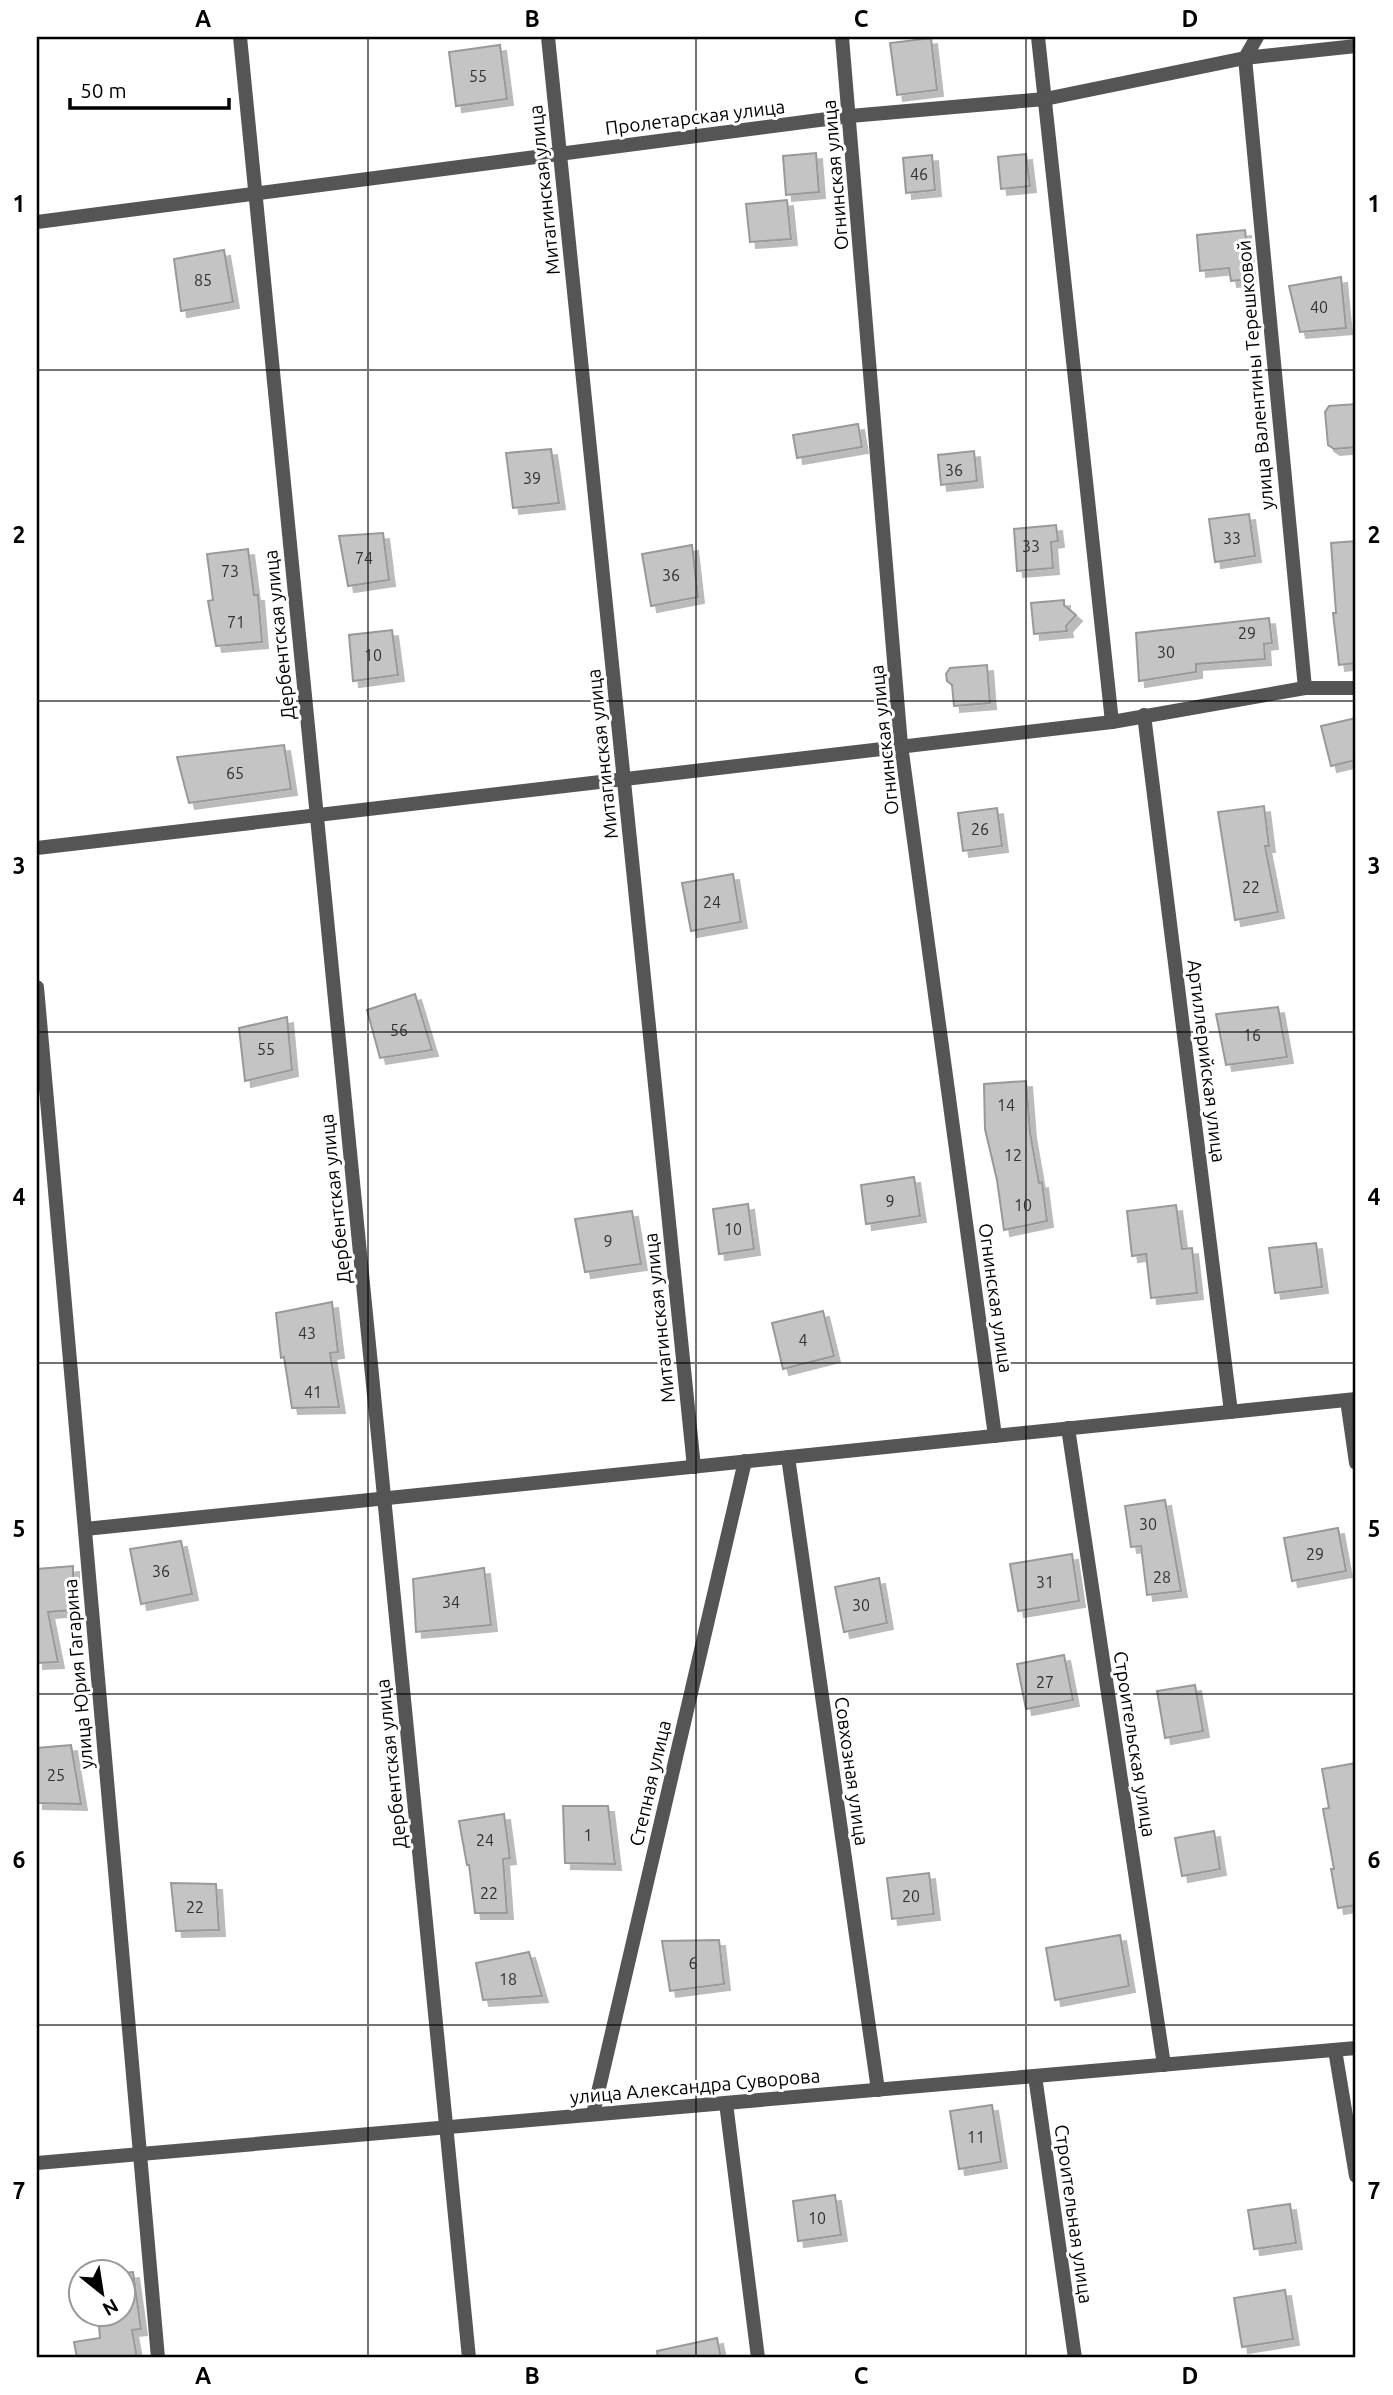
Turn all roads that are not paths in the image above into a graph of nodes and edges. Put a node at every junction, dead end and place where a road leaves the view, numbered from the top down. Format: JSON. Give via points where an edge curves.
{"nodes":[{"id":1,"x":240,"y":37,"type":"edge"},
{"id":2,"x":548,"y":37,"type":"edge"},
{"id":3,"x":842,"y":37,"type":"edge"},
{"id":4,"x":1038,"y":37,"type":"edge"},
{"id":5,"x":1257,"y":37,"type":"edge"},
{"id":6,"x":1356,"y":46,"type":"edge"},
{"id":7,"x":1245,"y":58,"type":"junction"},
{"id":8,"x":1045,"y":99,"type":"junction"},
{"id":9,"x":850,"y":116,"type":"junction"},
{"id":10,"x":560,"y":154,"type":"junction"},
{"id":11,"x":255,"y":194,"type":"junction"},
{"id":12,"x":37,"y":222,"type":"edge"},
{"id":13,"x":1305,"y":688,"type":"junction"},
{"id":14,"x":1356,"y":688,"type":"edge"},
{"id":15,"x":1144,"y":715,"type":"junction"},
{"id":16,"x":1112,"y":722,"type":"junction"},
{"id":17,"x":901,"y":746,"type":"junction"},
{"id":18,"x":624,"y":778,"type":"junction"},
{"id":19,"x":317,"y":815,"type":"junction"},
{"id":20,"x":37,"y":848,"type":"edge"},
{"id":21,"x":37,"y":987,"type":"edge"},
{"id":22,"x":1352,"y":1399,"type":"edge"},
{"id":23,"x":1231,"y":1412,"type":"junction"},
{"id":24,"x":1068,"y":1428,"type":"junction"},
{"id":25,"x":995,"y":1436,"type":"junction"},
{"id":26,"x":788,"y":1457,"type":"junction"},
{"id":27,"x":745,"y":1461,"type":"junction"},
{"id":28,"x":1356,"y":1463,"type":"edge"},
{"id":29,"x":694,"y":1466,"type":"junction"},
{"id":30,"x":384,"y":1498,"type":"junction"},
{"id":31,"x":85,"y":1529,"type":"junction"},
{"id":32,"x":1356,"y":2048,"type":"edge"},
{"id":33,"x":1335,"y":2050,"type":"junction"},
{"id":34,"x":1164,"y":2065,"type":"junction"},
{"id":35,"x":1035,"y":2076,"type":"junction"},
{"id":36,"x":878,"y":2090,"type":"junction"},
{"id":37,"x":726,"y":2103,"type":"junction"},
{"id":38,"x":593,"y":2114,"type":"junction"},
{"id":39,"x":446,"y":2127,"type":"junction"},
{"id":40,"x":139,"y":2154,"type":"junction"},
{"id":41,"x":37,"y":2162,"type":"edge"},
{"id":42,"x":1356,"y":2176,"type":"edge"},
{"id":43,"x":158,"y":2358,"type":"edge"},
{"id":44,"x":469,"y":2358,"type":"edge"},
{"id":45,"x":758,"y":2358,"type":"edge"},
{"id":46,"x":1074,"y":2358,"type":"edge"}],
"edges":[{"from":1,"to":11,"type":"street","name":"Дербентская улица"},
{"from":2,"to":10,"type":"street","name":"Митагинская улица"},
{"from":3,"to":9,"type":"street","name":"Огнинская улица"},
{"from":4,"to":8,"type":"street"},
{"from":5,"to":7,"type":"street"},
{"from":6,"to":7,"type":"street","name":"Пролетарская улица"},
{"from":7,"to":8,"type":"street","name":"Пролетарская улица"},
{"from":7,"to":13,"type":"street","name":"улица Валентины Терешковой"},
{"from":8,"to":9,"type":"street","name":"Пролетарская улица"},
{"from":8,"to":16,"type":"street"},
{"from":9,"to":10,"type":"street","name":"Пролетарская улица"},
{"from":9,"to":17,"type":"street","name":"Огнинская улица"},
{"from":10,"to":11,"type":"street","name":"Пролетарская улица"},
{"from":10,"to":18,"type":"street","name":"Митагинская улица"},
{"from":11,"to":12,"type":"street","name":"Пролетарская улица"},
{"from":11,"to":19,"type":"street","name":"Дербентская улица"},
{"from":13,"to":14,"type":"street"},
{"from":13,"to":15,"type":"street"},
{"from":15,"to":16,"type":"street"},
{"from":15,"to":23,"type":"street","name":"Артиллерийская улица"},
{"from":16,"to":17,"type":"street"},
{"from":17,"to":18,"type":"street"},
{"from":17,"to":25,"type":"street","name":"Огнинская улица"},
{"from":18,"to":19,"type":"street"},
{"from":18,"to":29,"type":"street","name":"Митагинская улица"},
{"from":19,"to":20,"type":"street"},
{"from":19,"to":30,"type":"street","name":"Дербентская улица"},
{"from":21,"to":31,"type":"street","name":"улица Юрия Гагарина"},
{"from":22,"to":23,"type":"street"},
{"from":22,"to":28,"type":"street"},
{"from":23,"to":24,"type":"street"},
{"from":24,"to":25,"type":"street"},
{"from":24,"to":34,"type":"street","name":"Строительская улица"},
{"from":25,"to":26,"type":"street"},
{"from":26,"to":27,"type":"street"},
{"from":26,"to":36,"type":"street","name":"Совхозная улица"},
{"from":27,"to":29,"type":"street"},
{"from":27,"to":38,"type":"street","name":"Степная улица"},
{"from":29,"to":30,"type":"street"},
{"from":30,"to":31,"type":"street"},
{"from":30,"to":39,"type":"street","name":"Дербентская улица"},
{"from":31,"to":40,"type":"street","name":"улица Юрия Гагарина"},
{"from":32,"to":33,"type":"street","name":"улица Александра Суворова"},
{"from":33,"to":34,"type":"street","name":"улица Александра Суворова"},
{"from":33,"to":42,"type":"street"},
{"from":34,"to":35,"type":"street","name":"улица Александра Суворова"},
{"from":35,"to":36,"type":"street","name":"улица Александра Суворова"},
{"from":35,"to":46,"type":"street","name":"Строительная улица"},
{"from":36,"to":37,"type":"street","name":"улица Александра Суворова"},
{"from":37,"to":38,"type":"street","name":"улица Александра Суворова"},
{"from":37,"to":45,"type":"street"},
{"from":38,"to":39,"type":"street","name":"улица Александра Суворова"},
{"from":39,"to":40,"type":"street","name":"улица Александра Суворова"},
{"from":39,"to":44,"type":"street","name":"Дербентская улица"},
{"from":40,"to":41,"type":"street","name":"улица Александра Суворова"},
{"from":40,"to":43,"type":"street","name":"улица Юрия Гагарина"}]}
